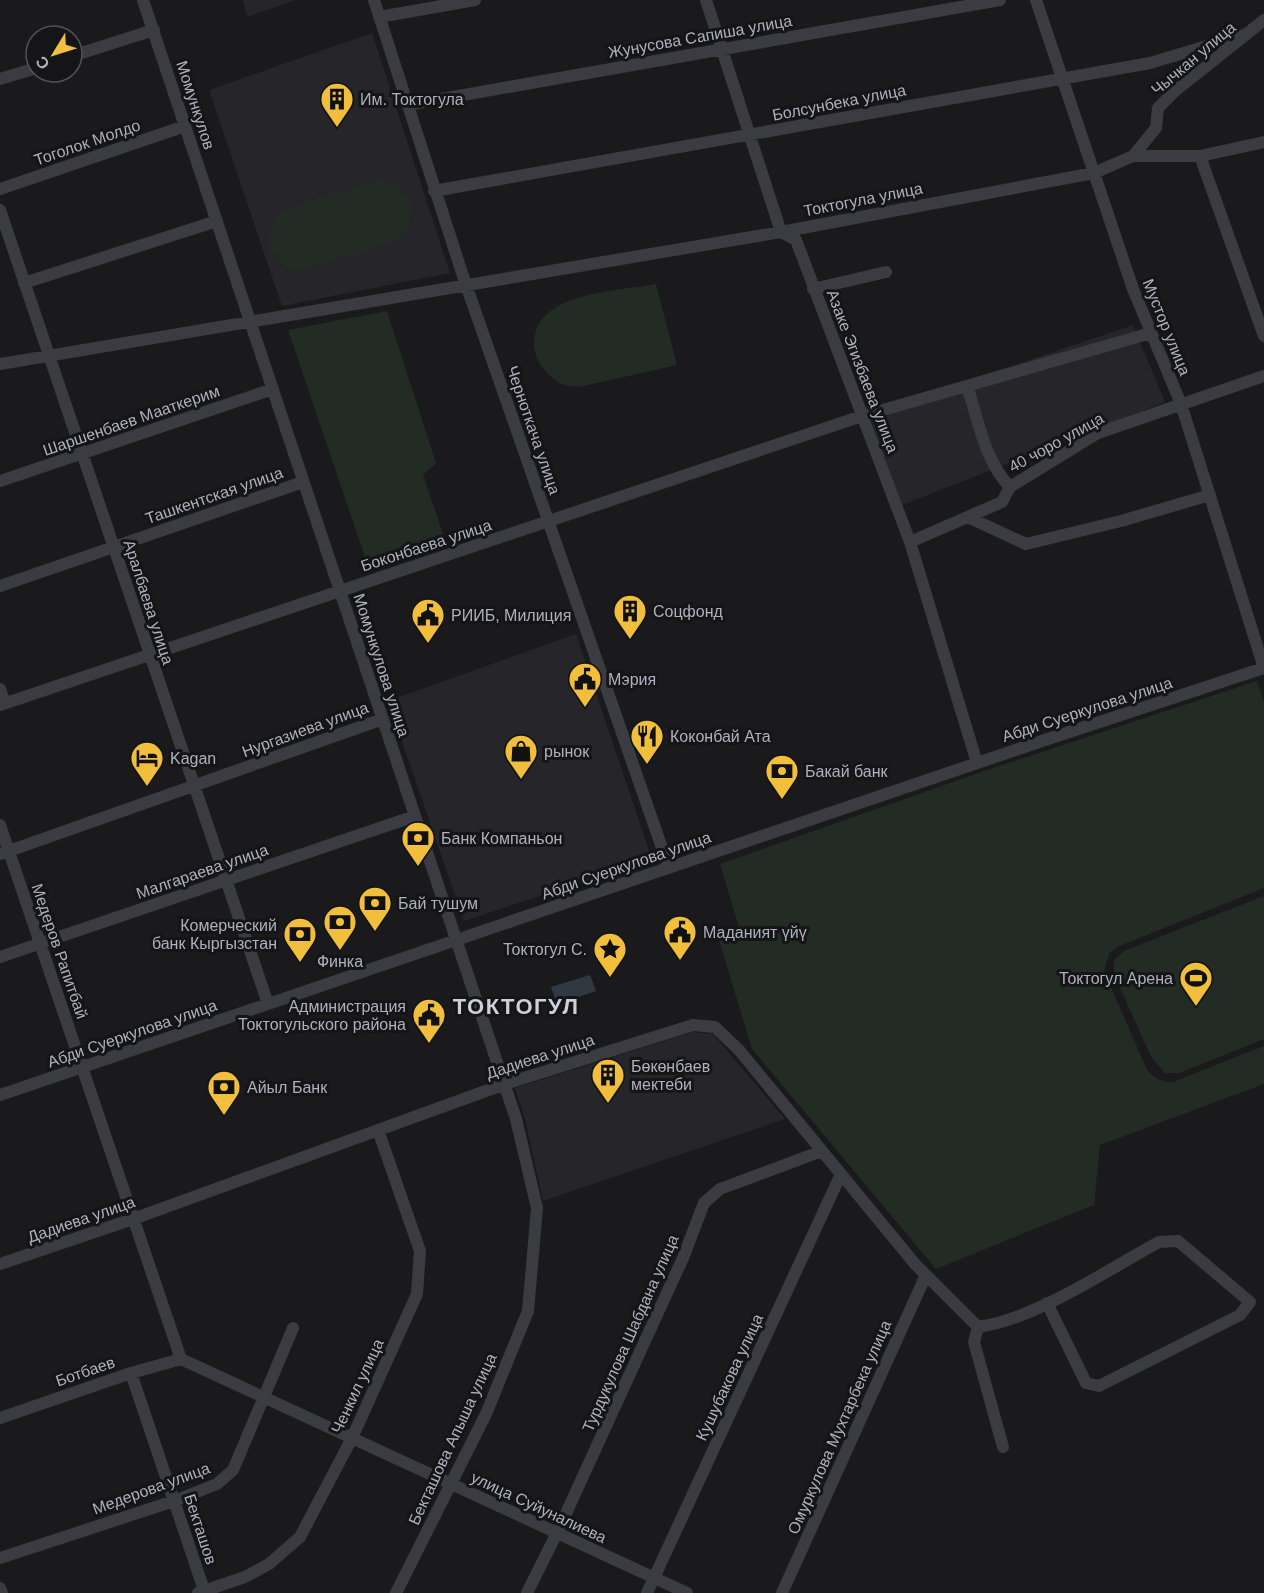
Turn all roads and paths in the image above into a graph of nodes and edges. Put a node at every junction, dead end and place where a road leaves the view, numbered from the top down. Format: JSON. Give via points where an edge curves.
{"nodes":[{"id":1,"x":144,"y":0,"type":"edge"},
{"id":2,"x":374,"y":0,"type":"edge"},
{"id":3,"x":475,"y":0,"type":"edge"},
{"id":4,"x":706,"y":0,"type":"edge"},
{"id":5,"x":999,"y":0,"type":"edge"},
{"id":6,"x":1036,"y":0,"type":"edge"},
{"id":7,"x":379,"y":17,"type":"junction"},
{"id":8,"x":1264,"y":20,"type":"edge"},
{"id":9,"x":153,"y":30,"type":"junction"},
{"id":10,"x":1247,"y":34,"type":"junction"},
{"id":11,"x":722,"y":49,"type":"junction"},
{"id":12,"x":84,"y":52,"type":"edge"},
{"id":13,"x":24,"y":72,"type":"edge"},
{"id":14,"x":1062,"y":77,"type":"junction"},
{"id":15,"x":0,"y":79,"type":"edge"},
{"id":16,"x":407,"y":105,"type":"junction"},
{"id":17,"x":185,"y":126,"type":"junction"},
{"id":18,"x":750,"y":135,"type":"junction"},
{"id":19,"x":1264,"y":142,"type":"edge"},
{"id":20,"x":1133,"y":156,"type":"junction"},
{"id":21,"x":1200,"y":156,"type":"junction"},
{"id":22,"x":1094,"y":173,"type":"junction"},
{"id":23,"x":0,"y":189,"type":"edge"},
{"id":24,"x":434,"y":191,"type":"junction"},
{"id":25,"x":0,"y":210,"type":"edge"},
{"id":26,"x":217,"y":221,"type":"junction"},
{"id":27,"x":782,"y":232,"type":"junction"},
{"id":28,"x":886,"y":272,"type":"dead end"},
{"id":29,"x":24,"y":283,"type":"junction"},
{"id":30,"x":466,"y":285,"type":"junction"},
{"id":31,"x":813,"y":289,"type":"junction"},
{"id":32,"x":250,"y":322,"type":"junction"},
{"id":33,"x":1151,"y":333,"type":"junction"},
{"id":34,"x":1264,"y":336,"type":"edge"},
{"id":35,"x":49,"y":356,"type":"junction"},
{"id":36,"x":0,"y":364,"type":"edge"},
{"id":37,"x":1264,"y":376,"type":"edge"},
{"id":38,"x":967,"y":386,"type":"junction"},
{"id":39,"x":273,"y":389,"type":"junction"},
{"id":40,"x":1181,"y":404,"type":"junction"},
{"id":41,"x":862,"y":416,"type":"junction"},
{"id":42,"x":81,"y":454,"type":"junction"},
{"id":43,"x":0,"y":481,"type":"edge"},
{"id":44,"x":303,"y":482,"type":"junction"},
{"id":45,"x":1010,"y":487,"type":"junction"},
{"id":46,"x":1210,"y":495,"type":"junction"},
{"id":47,"x":968,"y":517,"type":"junction"},
{"id":48,"x":548,"y":522,"type":"junction"},
{"id":49,"x":910,"y":542,"type":"junction"},
{"id":50,"x":113,"y":547,"type":"junction"},
{"id":51,"x":0,"y":586,"type":"edge"},
{"id":52,"x":340,"y":591,"type":"junction"},
{"id":53,"x":149,"y":655,"type":"junction"},
{"id":54,"x":1264,"y":668,"type":"edge"},
{"id":55,"x":0,"y":689,"type":"edge"},
{"id":56,"x":2,"y":704,"type":"edge"},
{"id":57,"x":382,"y":719,"type":"junction"},
{"id":58,"x":977,"y":763,"type":"junction"},
{"id":59,"x":193,"y":787,"type":"junction"},
{"id":60,"x":415,"y":816,"type":"junction"},
{"id":61,"x":0,"y":825,"type":"edge"},
{"id":62,"x":4,"y":853,"type":"edge"},
{"id":63,"x":669,"y":868,"type":"junction"},
{"id":64,"x":225,"y":880,"type":"junction"},
{"id":65,"x":457,"y":940,"type":"junction"},
{"id":66,"x":40,"y":944,"type":"junction"},
{"id":67,"x":0,"y":957,"type":"edge"},
{"id":68,"x":268,"y":1004,"type":"junction"},
{"id":69,"x":82,"y":1068,"type":"junction"},
{"id":70,"x":505,"y":1084,"type":"junction"},
{"id":71,"x":0,"y":1095,"type":"edge"},
{"id":72,"x":516,"y":1119,"type":"joint"},
{"id":73,"x":378,"y":1130,"type":"junction"},
{"id":74,"x":822,"y":1151,"type":"junction"},
{"id":75,"x":841,"y":1174,"type":"junction"},
{"id":76,"x":133,"y":1219,"type":"junction"},
{"id":77,"x":0,"y":1264,"type":"edge"},
{"id":78,"x":926,"y":1275,"type":"junction"},
{"id":79,"x":1047,"y":1303,"type":"junction"},
{"id":80,"x":978,"y":1327,"type":"junction"},
{"id":81,"x":293,"y":1328,"type":"dead end"},
{"id":82,"x":182,"y":1359,"type":"junction"},
{"id":83,"x":131,"y":1373,"type":"junction"},
{"id":84,"x":262,"y":1397,"type":"junction"},
{"id":85,"x":0,"y":1418,"type":"edge"},
{"id":86,"x":351,"y":1438,"type":"junction"},
{"id":87,"x":1003,"y":1447,"type":"dead end"},
{"id":88,"x":451,"y":1484,"type":"junction"},
{"id":89,"x":174,"y":1501,"type":"junction"},
{"id":90,"x":557,"y":1533,"type":"junction"},
{"id":91,"x":0,"y":1558,"type":"edge"},
{"id":92,"x":654,"y":1578,"type":"junction"},
{"id":93,"x":0,"y":1588,"type":"edge"},
{"id":94,"x":202,"y":1592,"type":"edge"},
{"id":95,"x":2,"y":1593,"type":"edge"},
{"id":96,"x":396,"y":1593,"type":"edge"},
{"id":97,"x":527,"y":1593,"type":"edge"},
{"id":98,"x":647,"y":1593,"type":"edge"},
{"id":99,"x":687,"y":1593,"type":"edge"},
{"id":100,"x":782,"y":1593,"type":"edge"}],
"edges":[{"from":1,"to":9,"type":"street","name":"Момункулов"},
{"from":2,"to":7,"type":"street","name":"Черноткача улица"},
{"from":3,"to":7,"type":"street"},
{"from":4,"to":11,"type":"street","name":"Азаке Эгизбаева улица"},
{"from":5,"to":11,"type":"street","name":"Жунусова Сапиша улица"},
{"from":6,"to":14,"type":"street","name":"Мустор улица"},
{"from":7,"to":16,"type":"street","name":"Черноткача улица"},
{"from":8,"to":10,"type":"street","name":"Чычкан улица"},
{"from":9,"to":12,"type":"street"},
{"from":9,"to":17,"type":"street","name":"Момункулов"},
{"from":10,"to":14,"type":"street","name":"Болсунбека улица","via":[[1150,63]]},
{"from":10,"to":20,"type":"street","name":"Чычкан улица","via":[[1158,108],[1156,128]]},
{"from":11,"to":16,"type":"street","name":"Жунусова Сапиша улица"},
{"from":11,"to":18,"type":"street","name":"Азаке Эгизбаева улица"},
{"from":13,"to":15,"type":"street"},
{"from":14,"to":18,"type":"street","name":"Болсунбека улица"},
{"from":14,"to":22,"type":"street","name":"Мустор улица"},
{"from":16,"to":24,"type":"street","name":"Черноткача улица"},
{"from":17,"to":23,"type":"street","name":"Тоголок Молдо"},
{"from":17,"to":26,"type":"street","name":"Момункулов"},
{"from":18,"to":24,"type":"street","name":"Болсунбека улица"},
{"from":18,"to":27,"type":"street","name":"Азаке Эгизбаева улица"},
{"from":19,"to":21,"type":"street","name":"Токтогула улица"},
{"from":20,"to":21,"type":"street","name":"Токтогула улица"},
{"from":20,"to":22,"type":"street","name":"Токтогула улица"},
{"from":21,"to":34,"type":"street"},
{"from":22,"to":27,"type":"street","name":"Токтогула улица"},
{"from":22,"to":33,"type":"street","name":"Мустор улица"},
{"from":24,"to":30,"type":"street","name":"Черноткача улица"},
{"from":25,"to":29,"type":"street","name":"Аралбаева улица"},
{"from":26,"to":29,"type":"street"},
{"from":26,"to":32,"type":"street","name":"Момункулова улица"},
{"from":27,"to":30,"type":"street","name":"Токтогула улица"},
{"from":27,"to":31,"type":"street","name":"Азаке Эгизбаева улица","via":[[796,240]]},
{"from":28,"to":31,"type":"street"},
{"from":29,"to":35,"type":"street","name":"Аралбаева улица"},
{"from":30,"to":32,"type":"street","name":"Токтогула улица"},
{"from":30,"to":48,"type":"street","name":"Черноткача улица"},
{"from":31,"to":41,"type":"street","name":"Азаке Эгизбаева улица"},
{"from":32,"to":35,"type":"street","name":"Токтогула улица"},
{"from":32,"to":39,"type":"street","name":"Момункулова улица"},
{"from":33,"to":38,"type":"street","name":"Боконбаева улица"},
{"from":33,"to":40,"type":"street","name":"Мустор улица"},
{"from":35,"to":36,"type":"street","name":"Токтогула улица"},
{"from":35,"to":42,"type":"street","name":"Аралбаева улица"},
{"from":37,"to":40,"type":"street","name":"40 чоро улица"},
{"from":38,"to":41,"type":"street","name":"Боконбаева улица"},
{"from":38,"to":45,"type":"street","via":[[990,454]]},
{"from":39,"to":42,"type":"street","name":"Шаршенбаев Мааткерим"},
{"from":39,"to":44,"type":"street","name":"Момункулова улица"},
{"from":40,"to":45,"type":"street","name":"40 чоро улица","via":[[1098,433]]},
{"from":40,"to":46,"type":"street","name":"Мустор улица"},
{"from":41,"to":48,"type":"street","name":"Боконбаева улица"},
{"from":41,"to":49,"type":"street","name":"Азаке Эгизбаева улица"},
{"from":42,"to":43,"type":"street","name":"Шаршенбаев Мааткерим"},
{"from":42,"to":50,"type":"street","name":"Аралбаева улица"},
{"from":44,"to":50,"type":"street","name":"Ташкентская улица"},
{"from":44,"to":52,"type":"street","name":"Момункулова улица"},
{"from":45,"to":47,"type":"street","name":"40 чоро улица","via":[[1002,502]]},
{"from":46,"to":47,"type":"street","via":[[1026,544]]},
{"from":46,"to":54,"type":"street","name":"Мустор улица"},
{"from":47,"to":49,"type":"street","name":"40 чоро улица"},
{"from":48,"to":52,"type":"street","name":"Боконбаева улица"},
{"from":48,"to":63,"type":"street","name":"Черноткача улица"},
{"from":49,"to":58,"type":"street","name":"Азаке Эгизбаева улица"},
{"from":50,"to":51,"type":"street","name":"Ташкентская улица"},
{"from":50,"to":53,"type":"street","name":"Аралбаева улица"},
{"from":52,"to":53,"type":"street","name":"Боконбаева улица"},
{"from":52,"to":57,"type":"street","name":"Момункулова улица"},
{"from":53,"to":56,"type":"street","name":"Боконбаева улица"},
{"from":53,"to":59,"type":"street","name":"Аралбаева улица"},
{"from":54,"to":58,"type":"street","name":"Абди Суеркулова улица"},
{"from":55,"to":56,"type":"street"},
{"from":57,"to":59,"type":"street","name":"Нургазиева улица"},
{"from":57,"to":60,"type":"street","name":"Момункулова улица"},
{"from":58,"to":63,"type":"street","name":"Абди Суеркулова улица"},
{"from":59,"to":62,"type":"street","name":"Нургазиева улица"},
{"from":59,"to":64,"type":"street","name":"Аралбаева улица"},
{"from":60,"to":64,"type":"street","name":"Малгараева улица"},
{"from":60,"to":65,"type":"street","name":"Момункулова улица"},
{"from":61,"to":62,"type":"street","name":"Медеров Рапитбай"},
{"from":62,"to":66,"type":"street","name":"Медеров Рапитбай"},
{"from":63,"to":65,"type":"street","name":"Абди Суеркулова улица"},
{"from":64,"to":66,"type":"street","name":"Малгараева улица"},
{"from":64,"to":68,"type":"street","name":"Аралбаева улица"},
{"from":65,"to":68,"type":"street","name":"Абди Суеркулова улица"},
{"from":65,"to":70,"type":"street","name":"Момункулова улица"},
{"from":66,"to":67,"type":"street","name":"Малгараева улица"},
{"from":66,"to":69,"type":"street","name":"Медеров Рапитбай"},
{"from":68,"to":69,"type":"street","name":"Абди Суеркулова улица"},
{"from":69,"to":71,"type":"street","name":"Абди Суеркулова улица"},
{"from":69,"to":76,"type":"street","name":"Медеров Рапитбай"},
{"from":70,"to":72,"type":"street","name":"Момункулова улица"},
{"from":70,"to":73,"type":"street","name":"Дадиева улица"},
{"from":70,"to":74,"type":"street","name":"Дадиева улица","via":[[693,1025],[715,1027],[739,1050]]},
{"from":72,"to":88,"type":"street","name":"Бекташова Апыша улица","via":[[537,1208],[528,1311],[486,1414]]},
{"from":73,"to":76,"type":"street","name":"Дадиева улица"},
{"from":73,"to":86,"type":"street","name":"Ченкил улица","via":[[420,1251],[417,1294]]},
{"from":74,"to":75,"type":"street","name":"Дадиева улица"},
{"from":74,"to":90,"type":"street","name":"Турдукулова Шабдана улица","via":[[720,1189],[704,1203],[683,1258]]},
{"from":75,"to":78,"type":"street","name":"Дадиева улица"},
{"from":75,"to":92,"type":"street","name":"Кушубакова улица"},
{"from":76,"to":77,"type":"street","name":"Дадиева улица"},
{"from":76,"to":82,"type":"street","name":"Медеров Рапитбай"},
{"from":78,"to":80,"type":"street","name":"Дадиева улица"},
{"from":78,"to":100,"type":"street","name":"Омуркулова Мухтарбека улица"},
{"from":79,"to":79,"type":"street","via":[[1086,1383],[1099,1386],[1240,1315],[1250,1302],[1178,1241],[1159,1242]]},
{"from":79,"to":80,"type":"street","via":[[1000,1324]]},
{"from":80,"to":87,"type":"street","via":[[974,1342]]},
{"from":81,"to":84,"type":"street","name":"Медерова улица"},
{"from":82,"to":83,"type":"street","name":"Ботбаев"},
{"from":82,"to":84,"type":"street","name":"улица Суйуналиева"},
{"from":83,"to":85,"type":"street","name":"Ботбаев"},
{"from":83,"to":89,"type":"street","name":"Бекташов"},
{"from":84,"to":86,"type":"street","name":"улица Суйуналиева"},
{"from":84,"to":89,"type":"street","name":"Медерова улица","via":[[233,1470],[217,1484]]},
{"from":86,"to":88,"type":"street","name":"улица Суйуналиева"},
{"from":86,"to":94,"type":"street","name":"Ченкил улица","via":[[300,1537],[269,1564]]},
{"from":88,"to":90,"type":"street","name":"улица Суйуналиева"},
{"from":88,"to":96,"type":"street","name":"Бекташова Апыша улица"},
{"from":89,"to":91,"type":"street","name":"Медерова улица"},
{"from":89,"to":94,"type":"street","name":"Бекташов"},
{"from":90,"to":92,"type":"street","name":"улица Суйуналиева"},
{"from":90,"to":97,"type":"street","name":"Турдукулова Шабдана улица"},
{"from":92,"to":98,"type":"street","name":"Кушубакова улица"},
{"from":92,"to":99,"type":"street","name":"улица Суйуналиева"},
{"from":93,"to":95,"type":"street"}]}
